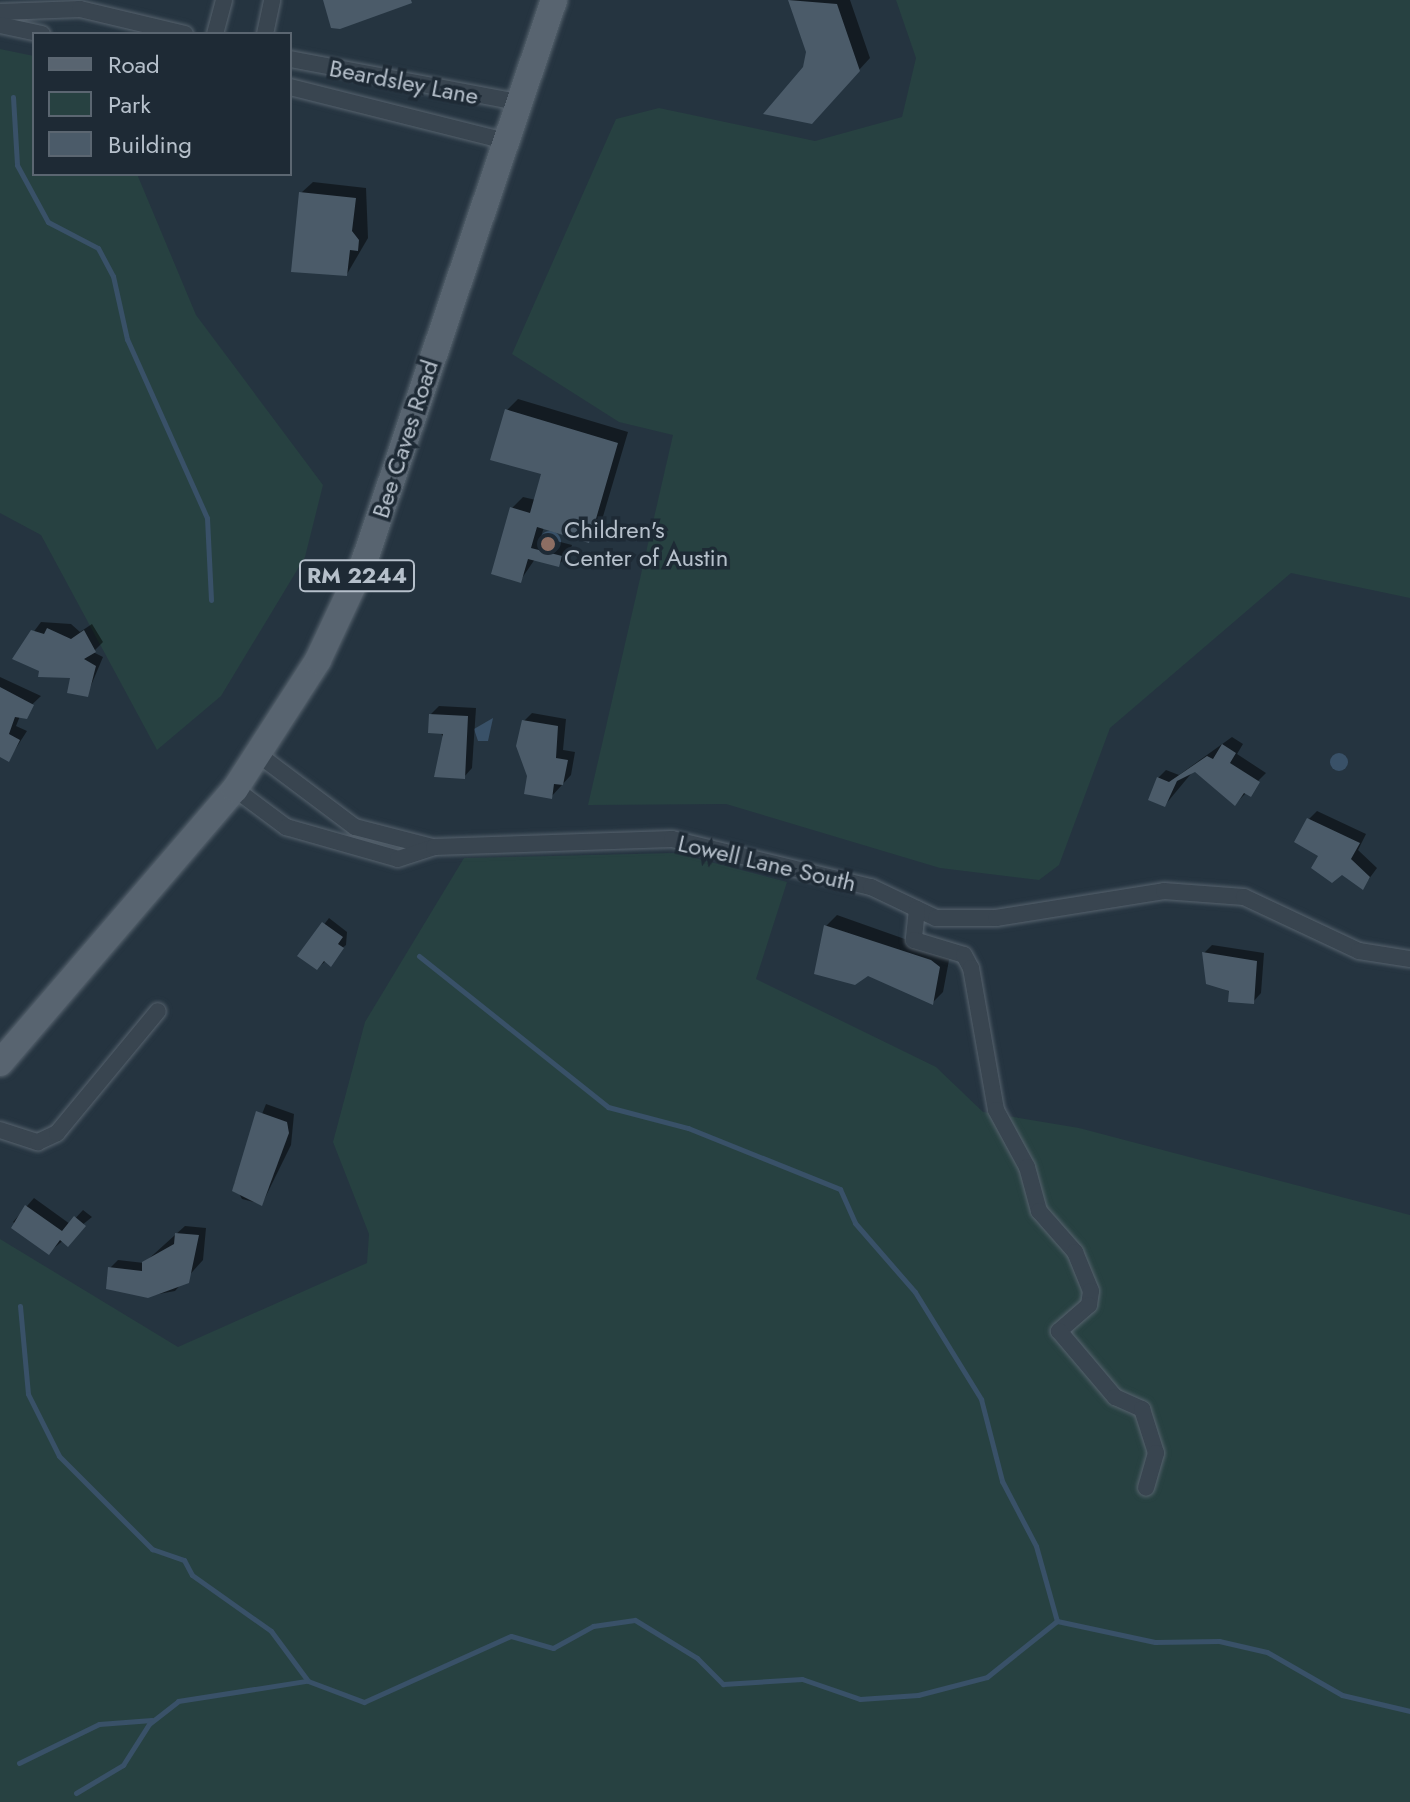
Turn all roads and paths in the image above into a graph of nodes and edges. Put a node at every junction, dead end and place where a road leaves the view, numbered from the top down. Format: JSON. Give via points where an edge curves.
{"nodes":[{"id":1,"x":224,"y":0,"type":"edge"},
{"id":2,"x":272,"y":0,"type":"edge"},
{"id":3,"x":554,"y":0,"type":"edge"},
{"id":4,"x":0,"y":12,"type":"edge"},
{"id":5,"x":0,"y":25,"type":"edge"},
{"id":6,"x":33,"y":32,"type":"edge"},
{"id":7,"x":177,"y":32,"type":"edge"},
{"id":8,"x":216,"y":32,"type":"edge"},
{"id":9,"x":265,"y":32,"type":"edge"},
{"id":10,"x":292,"y":59,"type":"edge"},
{"id":11,"x":292,"y":88,"type":"edge"},
{"id":12,"x":518,"y":102,"type":"junction"},
{"id":13,"x":505,"y":141,"type":"junction"},
{"id":14,"x":259,"y":755,"type":"junction"},
{"id":15,"x":235,"y":789,"type":"junction"},
{"id":16,"x":434,"y":847,"type":"junction"},
{"id":17,"x":917,"y":909,"type":"junction"},
{"id":18,"x":1410,"y":959,"type":"edge"},
{"id":19,"x":158,"y":1011,"type":"dead end"},
{"id":20,"x":0,"y":1063,"type":"edge"},
{"id":21,"x":0,"y":1130,"type":"edge"},
{"id":22,"x":1146,"y":1488,"type":"dead end"}],
"edges":[{"from":1,"to":8,"type":"street"},
{"from":2,"to":9,"type":"street"},
{"from":3,"to":12,"type":"main road","name":"Bee Caves Road","number":"RM 2244"},
{"from":4,"to":7,"type":"street","via":[[80,9]]},
{"from":5,"to":6,"type":"street"},
{"from":10,"to":12,"type":"street","name":"Beardsley Lane"},
{"from":11,"to":13,"type":"street","name":"Beardsley Lane"},
{"from":12,"to":13,"type":"main road","name":"Bee Caves Road","number":"RM 2244"},
{"from":13,"to":14,"type":"main road","name":"Bee Caves Road","number":"RM 2244","via":[[364,562],[318,660]]},
{"from":14,"to":15,"type":"main road","name":"Bee Caves Road","number":"RM 2244"},
{"from":14,"to":16,"type":"street","name":"Lowell Lane South","via":[[355,827]]},
{"from":15,"to":16,"type":"street","name":"Lowell Lane South","via":[[286,827],[350,850],[398,859]]},
{"from":15,"to":20,"type":"main road","name":"Bee Caves Road","number":"RM 2244"},
{"from":16,"to":17,"type":"street","name":"Lowell Lane South","via":[[672,839],[871,887]]},
{"from":17,"to":18,"type":"street","name":"Lowell Lane South","via":[[936,918],[996,918],[1164,891],[1244,897],[1359,951]]},
{"from":17,"to":22,"type":"street","via":[[914,940],[964,955],[971,968],[996,1110],[1027,1167],[1039,1211],[1075,1252],[1091,1291],[1089,1305],[1059,1331],[1115,1397],[1142,1409],[1156,1453]]},
{"from":19,"to":21,"type":"street","via":[[57,1133],[38,1142]]}]}
